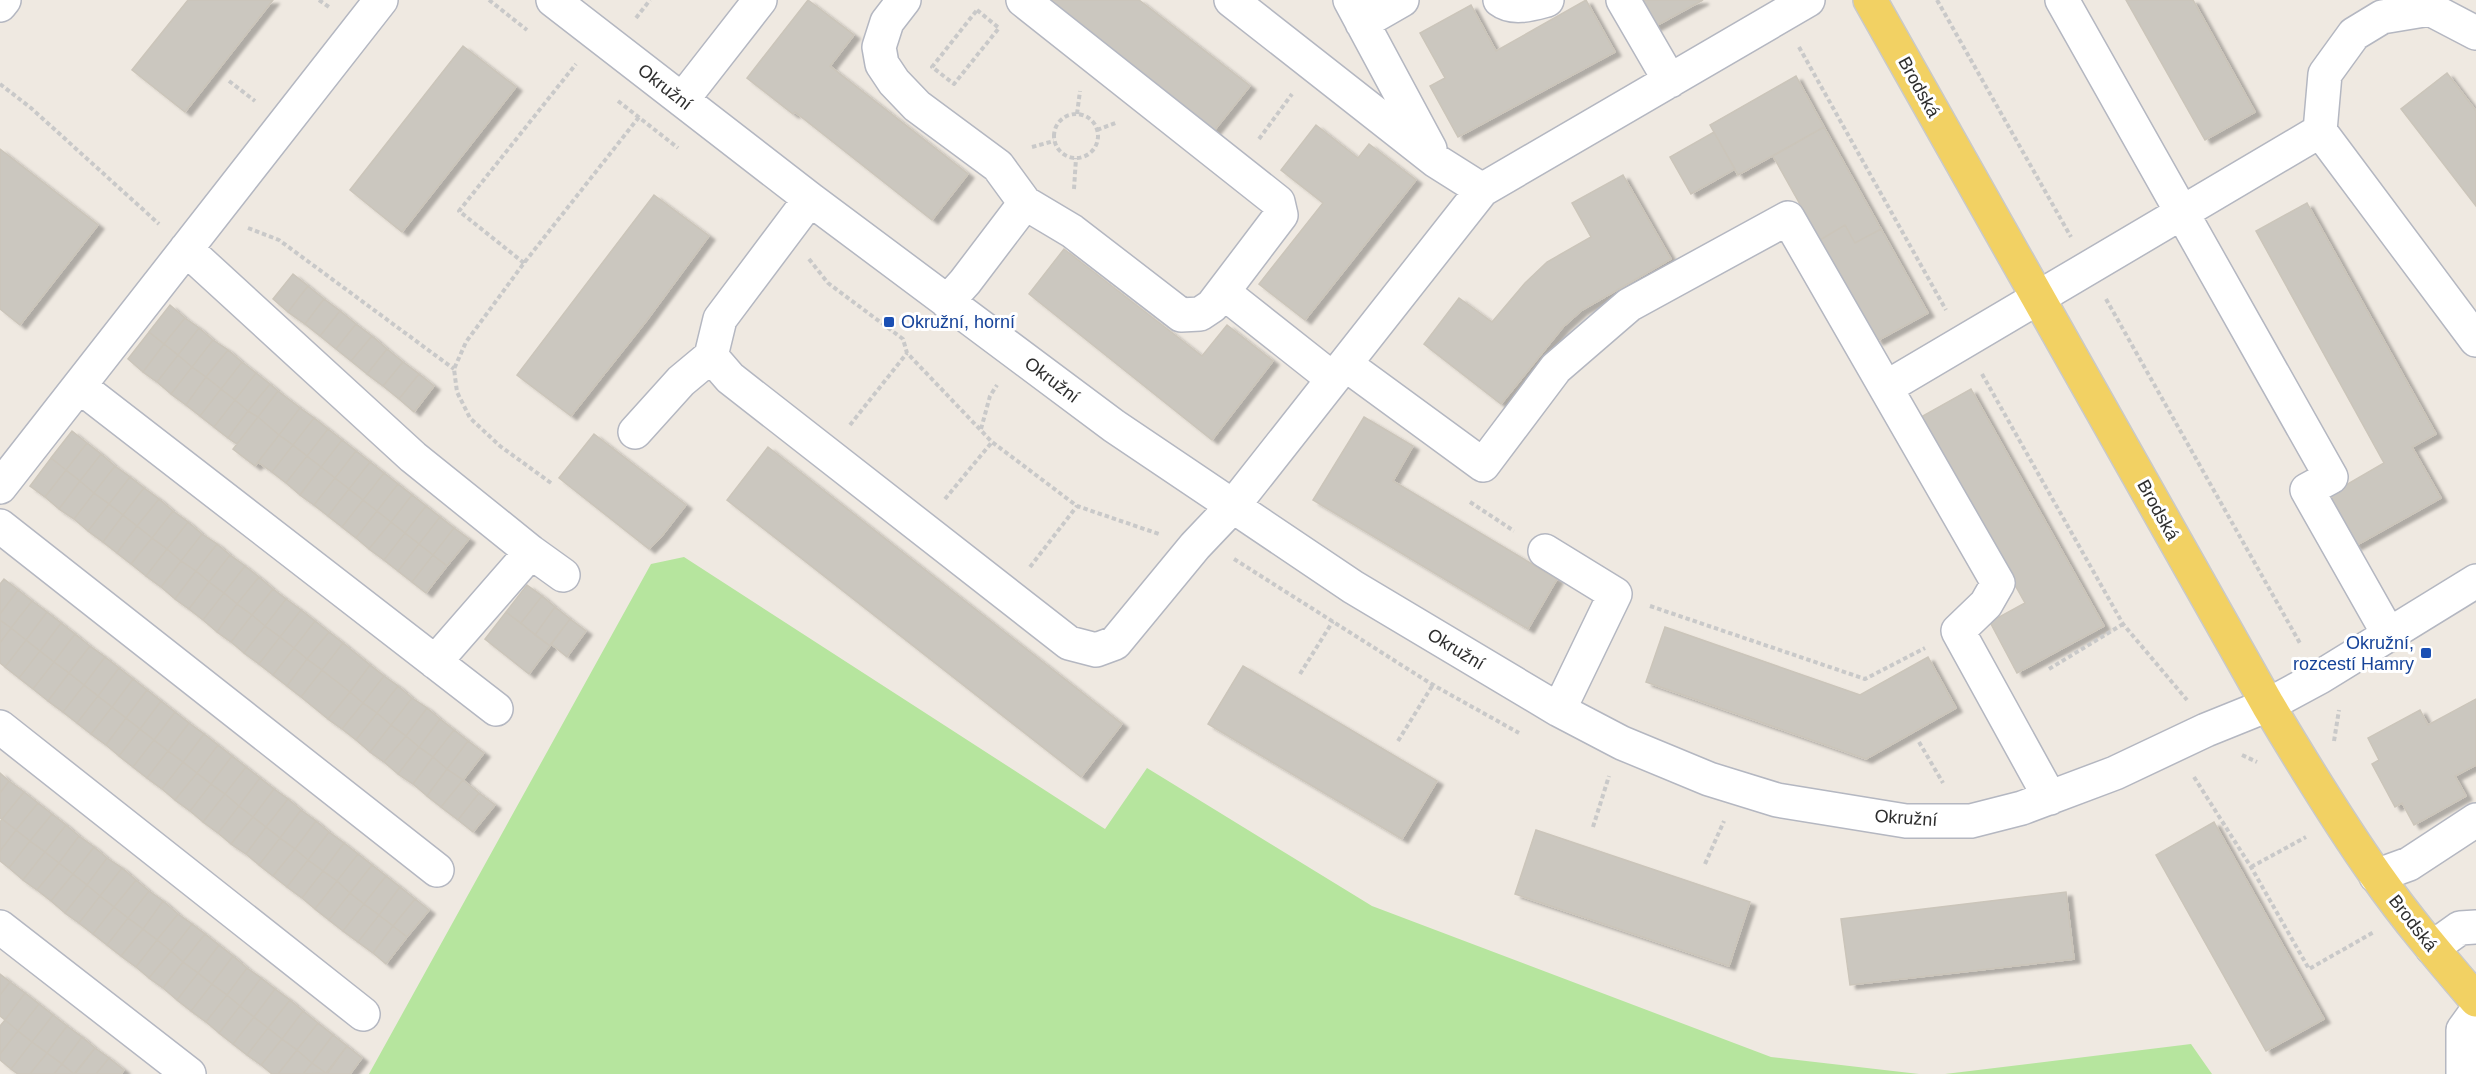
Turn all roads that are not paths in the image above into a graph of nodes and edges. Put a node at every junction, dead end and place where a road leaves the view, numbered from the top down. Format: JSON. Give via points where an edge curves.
{"nodes":[{"id":1,"x":4,"y":0,"type":"edge"},
{"id":2,"x":381,"y":0,"type":"edge"},
{"id":3,"x":554,"y":0,"type":"edge"},
{"id":4,"x":760,"y":0,"type":"edge"},
{"id":5,"x":904,"y":0,"type":"edge"},
{"id":6,"x":1023,"y":0,"type":"edge"},
{"id":7,"x":1231,"y":0,"type":"edge"},
{"id":8,"x":1402,"y":0,"type":"edge"},
{"id":9,"x":1500,"y":0,"type":"edge"},
{"id":10,"x":1547,"y":0,"type":"edge"},
{"id":11,"x":1623,"y":0,"type":"edge"},
{"id":12,"x":1870,"y":0,"type":"edge"},
{"id":13,"x":2062,"y":0,"type":"edge"},
{"id":14,"x":0,"y":5,"type":"edge"},
{"id":15,"x":1794,"y":8,"type":"edge"},
{"id":16,"x":1356,"y":12,"type":"edge"},
{"id":17,"x":2476,"y":33,"type":"edge"},
{"id":18,"x":1670,"y":81,"type":"junction"},
{"id":19,"x":682,"y":100,"type":"junction"},
{"id":20,"x":2320,"y":130,"type":"junction"},
{"id":21,"x":1436,"y":161,"type":"junction"},
{"id":22,"x":1482,"y":190,"type":"junction"},
{"id":23,"x":810,"y":199,"type":"junction"},
{"id":24,"x":1025,"y":203,"type":"junction"},
{"id":25,"x":2182,"y":213,"type":"junction"},
{"id":26,"x":186,"y":249,"type":"junction"},
{"id":27,"x":1223,"y":292,"type":"junction"},
{"id":28,"x":2038,"y":298,"type":"junction"},
{"id":29,"x":947,"y":302,"type":"junction"},
{"id":30,"x":2476,"y":339,"type":"edge"},
{"id":31,"x":711,"y":356,"type":"junction"},
{"id":32,"x":1339,"y":372,"type":"junction"},
{"id":33,"x":80,"y":386,"type":"junction"},
{"id":34,"x":1887,"y":387,"type":"junction"},
{"id":35,"x":635,"y":432,"type":"dead end"},
{"id":36,"x":0,"y":487,"type":"edge"},
{"id":37,"x":1233,"y":506,"type":"junction"},
{"id":38,"x":0,"y":526,"type":"edge"},
{"id":39,"x":1545,"y":551,"type":"road end"},
{"id":40,"x":531,"y":552,"type":"junction"},
{"id":41,"x":563,"y":575,"type":"dead end"},
{"id":42,"x":2476,"y":581,"type":"edge"},
{"id":43,"x":2389,"y":635,"type":"junction"},
{"id":44,"x":435,"y":662,"type":"junction"},
{"id":45,"x":2268,"y":705,"type":"junction"},
{"id":46,"x":496,"y":709,"type":"dead end"},
{"id":47,"x":1559,"y":710,"type":"junction"},
{"id":48,"x":0,"y":727,"type":"edge"},
{"id":49,"x":2050,"y":798,"type":"junction"},
{"id":50,"x":2476,"y":820,"type":"edge"},
{"id":51,"x":437,"y":870,"type":"dead end"},
{"id":52,"x":2376,"y":876,"type":"junction"},
{"id":53,"x":0,"y":927,"type":"edge"},
{"id":54,"x":2476,"y":927,"type":"edge"},
{"id":55,"x":2432,"y":948,"type":"junction"},
{"id":56,"x":2476,"y":1000,"type":"edge"},
{"id":57,"x":2476,"y":1012,"type":"edge"},
{"id":58,"x":363,"y":1014,"type":"dead end"},
{"id":59,"x":2463,"y":1073,"type":"edge"},
{"id":60,"x":189,"y":1074,"type":"edge"}],
"edges":[{"from":1,"to":14,"type":"street"},
{"from":2,"to":26,"type":"street"},
{"from":3,"to":19,"type":"street","name":"Okružní"},
{"from":4,"to":19,"type":"street"},
{"from":5,"to":24,"type":"street","via":[[887,22],[879,46],[882,64],[917,105],[998,166]]},
{"from":6,"to":27,"type":"street","via":[[1278,202],[1281,215]]},
{"from":7,"to":21,"type":"street"},
{"from":8,"to":16,"type":"street"},
{"from":9,"to":10,"type":"street","via":[[1526,6]]},
{"from":11,"to":18,"type":"street"},
{"from":12,"to":28,"type":"main road","name":"Brodská"},
{"from":13,"to":25,"type":"street"},
{"from":15,"to":18,"type":"street"},
{"from":16,"to":21,"type":"street"},
{"from":17,"to":20,"type":"street","via":[[2430,9],[2382,17],[2354,34],[2325,74]]},
{"from":18,"to":22,"type":"street"},
{"from":19,"to":23,"type":"street","name":"Okružní"},
{"from":20,"to":25,"type":"street"},
{"from":20,"to":30,"type":"street"},
{"from":21,"to":22,"type":"street"},
{"from":22,"to":32,"type":"street"},
{"from":23,"to":29,"type":"street","name":"Okružní"},
{"from":23,"to":31,"type":"street","via":[[720,318]]},
{"from":24,"to":27,"type":"street","via":[[1072,231],[1181,315],[1200,314]]},
{"from":24,"to":29,"type":"street"},
{"from":25,"to":28,"type":"street"},
{"from":25,"to":43,"type":"street","via":[[2331,477],[2307,490]]},
{"from":26,"to":33,"type":"street"},
{"from":26,"to":40,"type":"street","via":[[413,457]]},
{"from":27,"to":32,"type":"street"},
{"from":28,"to":34,"type":"street"},
{"from":28,"to":45,"type":"main road","name":"Brodská"},
{"from":29,"to":37,"type":"street","name":"Okružní","via":[[1114,426]]},
{"from":31,"to":35,"type":"street","via":[[681,381]]},
{"from":31,"to":37,"type":"street","via":[[730,378],[1069,643],[1096,650],[1115,643]]},
{"from":32,"to":34,"type":"street","via":[[1483,465],[1556,368],[1629,305],[1788,218]]},
{"from":32,"to":37,"type":"street"},
{"from":33,"to":36,"type":"street"},
{"from":33,"to":44,"type":"street"},
{"from":34,"to":49,"type":"street","via":[[1998,583],[1986,604],[1958,631]]},
{"from":37,"to":47,"type":"street","name":"Okružní","via":[[1353,587]]},
{"from":38,"to":51,"type":"street"},
{"from":39,"to":47,"type":"street","via":[[1616,594]]},
{"from":40,"to":41,"type":"street"},
{"from":40,"to":44,"type":"street"},
{"from":42,"to":43,"type":"street","name":"Okružní"},
{"from":43,"to":45,"type":"street","name":"Okružní"},
{"from":44,"to":46,"type":"street"},
{"from":45,"to":49,"type":"street","name":"Okružní"},
{"from":45,"to":52,"type":"main road","name":"Brodská"},
{"from":47,"to":49,"type":"street","name":"Okružní","via":[[1709,779],[1777,800],[1820,808],[1906,821],[1971,821]]},
{"from":48,"to":58,"type":"street"},
{"from":50,"to":52,"type":"street","via":[[2409,864]]},
{"from":52,"to":55,"type":"main road","name":"Brodská"},
{"from":53,"to":60,"type":"street"},
{"from":54,"to":55,"type":"street","via":[[2460,928]]},
{"from":55,"to":56,"type":"main road","name":"Brodská"},
{"from":57,"to":59,"type":"street","via":[[2463,1030]]}]}
